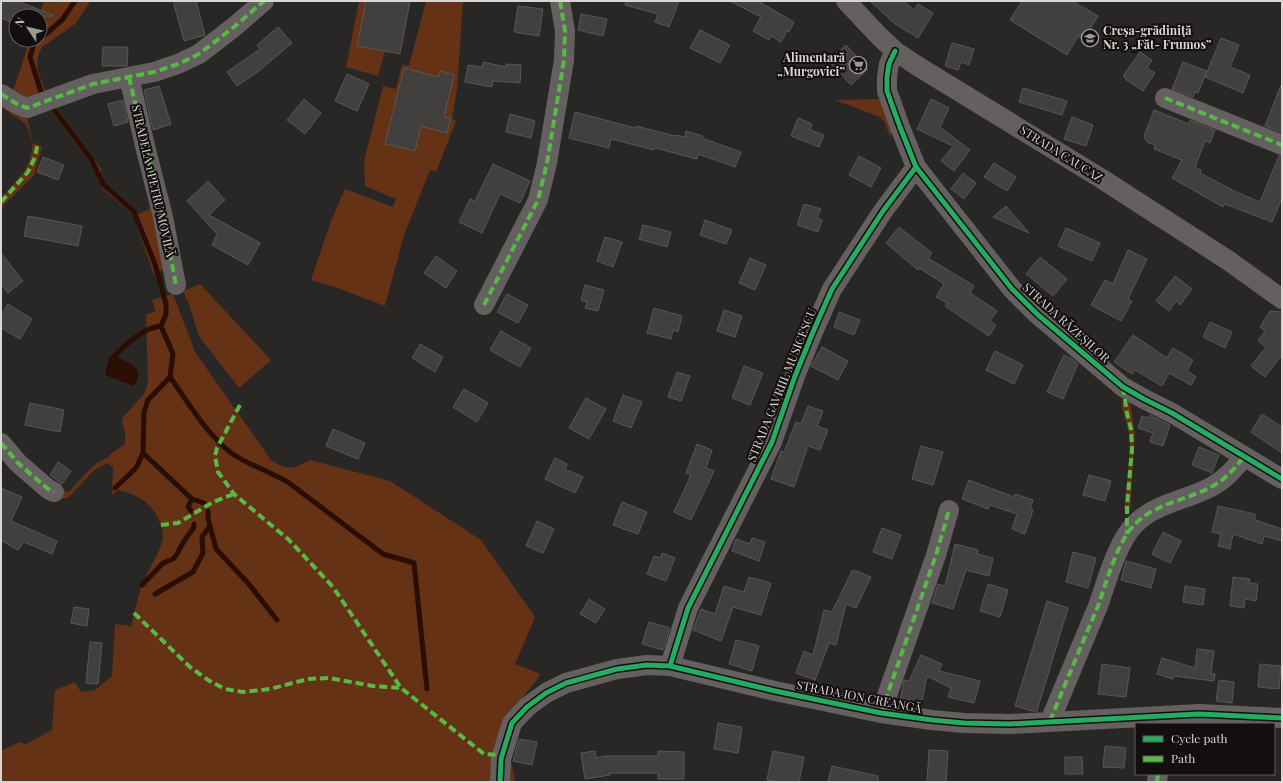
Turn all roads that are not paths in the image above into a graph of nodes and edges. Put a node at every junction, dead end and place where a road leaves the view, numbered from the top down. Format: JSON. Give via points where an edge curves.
{"nodes":[{"id":1,"x":264,"y":1,"type":"edge"},
{"id":2,"x":560,"y":1,"type":"edge"},
{"id":3,"x":846,"y":1,"type":"edge"},
{"id":4,"x":895,"y":51,"type":"junction"},
{"id":5,"x":129,"y":77,"type":"junction"},
{"id":6,"x":1,"y":94,"type":"edge"},
{"id":7,"x":1165,"y":98,"type":"dead end"},
{"id":8,"x":1282,"y":144,"type":"edge"},
{"id":9,"x":916,"y":166,"type":"junction"},
{"id":10,"x":176,"y":285,"type":"dead end"},
{"id":11,"x":1282,"y":299,"type":"edge"},
{"id":12,"x":484,"y":305,"type":"dead end"},
{"id":13,"x":1,"y":443,"type":"edge"},
{"id":14,"x":1244,"y":457,"type":"junction"},
{"id":15,"x":1282,"y":479,"type":"edge"},
{"id":16,"x":54,"y":492,"type":"dead end"},
{"id":17,"x":949,"y":510,"type":"dead end"},
{"id":18,"x":670,"y":666,"type":"junction"},
{"id":19,"x":881,"y":713,"type":"junction"},
{"id":20,"x":1282,"y":718,"type":"edge"},
{"id":21,"x":1162,"y":720,"type":"edge"},
{"id":22,"x":1050,"y":721,"type":"junction"},
{"id":23,"x":500,"y":782,"type":"edge"}],
"edges":[{"from":1,"to":5,"type":"street","via":[[199,54],[154,72]]},
{"from":2,"to":12,"type":"street","via":[[565,31],[564,60],[547,163],[538,200]]},
{"from":3,"to":4,"type":"street","name":"STRADA CAUCAZ"},
{"from":4,"to":9,"type":"street","name":"STRADA RĂZEȘILOR","via":[[887,77],[887,91]]},
{"from":4,"to":11,"type":"street","name":"STRADA CAUCAZ","via":[[1122,192],[1229,261]]},
{"from":5,"to":6,"type":"street","via":[[93,84],[27,108]]},
{"from":5,"to":10,"type":"street","name":"STRADELA 1 PETRU MOVILĂ","via":[[163,217]]},
{"from":7,"to":8,"type":"street"},
{"from":9,"to":14,"type":"street","name":"STRADA RĂZEȘILOR","via":[[1012,289],[1037,314],[1123,387],[1172,413]]},
{"from":9,"to":18,"type":"street","name":"STRADA GAVRIIL MUSICESCU","via":[[883,211],[832,290],[795,376],[772,442],[688,608]]},
{"from":13,"to":16,"type":"street","via":[[18,463]]},
{"from":14,"to":15,"type":"street","name":"STRADA RĂZEȘILOR"},
{"from":14,"to":22,"type":"street","via":[[1220,482],[1146,514],[1127,534]]},
{"from":17,"to":19,"type":"street","name":"STRADA ION CREANGĂ"},
{"from":18,"to":19,"type":"street","name":"STRADA ION CREANGĂ"},
{"from":18,"to":23,"type":"street","name":"STRADA ION CREANGĂ","via":[[646,665],[617,669],[566,683],[546,693],[527,707],[512,723],[501,759]]},
{"from":19,"to":22,"type":"street","name":"STRADA ION CREANGĂ","via":[[964,723],[1010,724]]},
{"from":20,"to":21,"type":"street","name":"STRADA ION CREANGĂ","via":[[1199,714]]},
{"from":21,"to":22,"type":"street","name":"STRADA ION CREANGĂ"}]}
